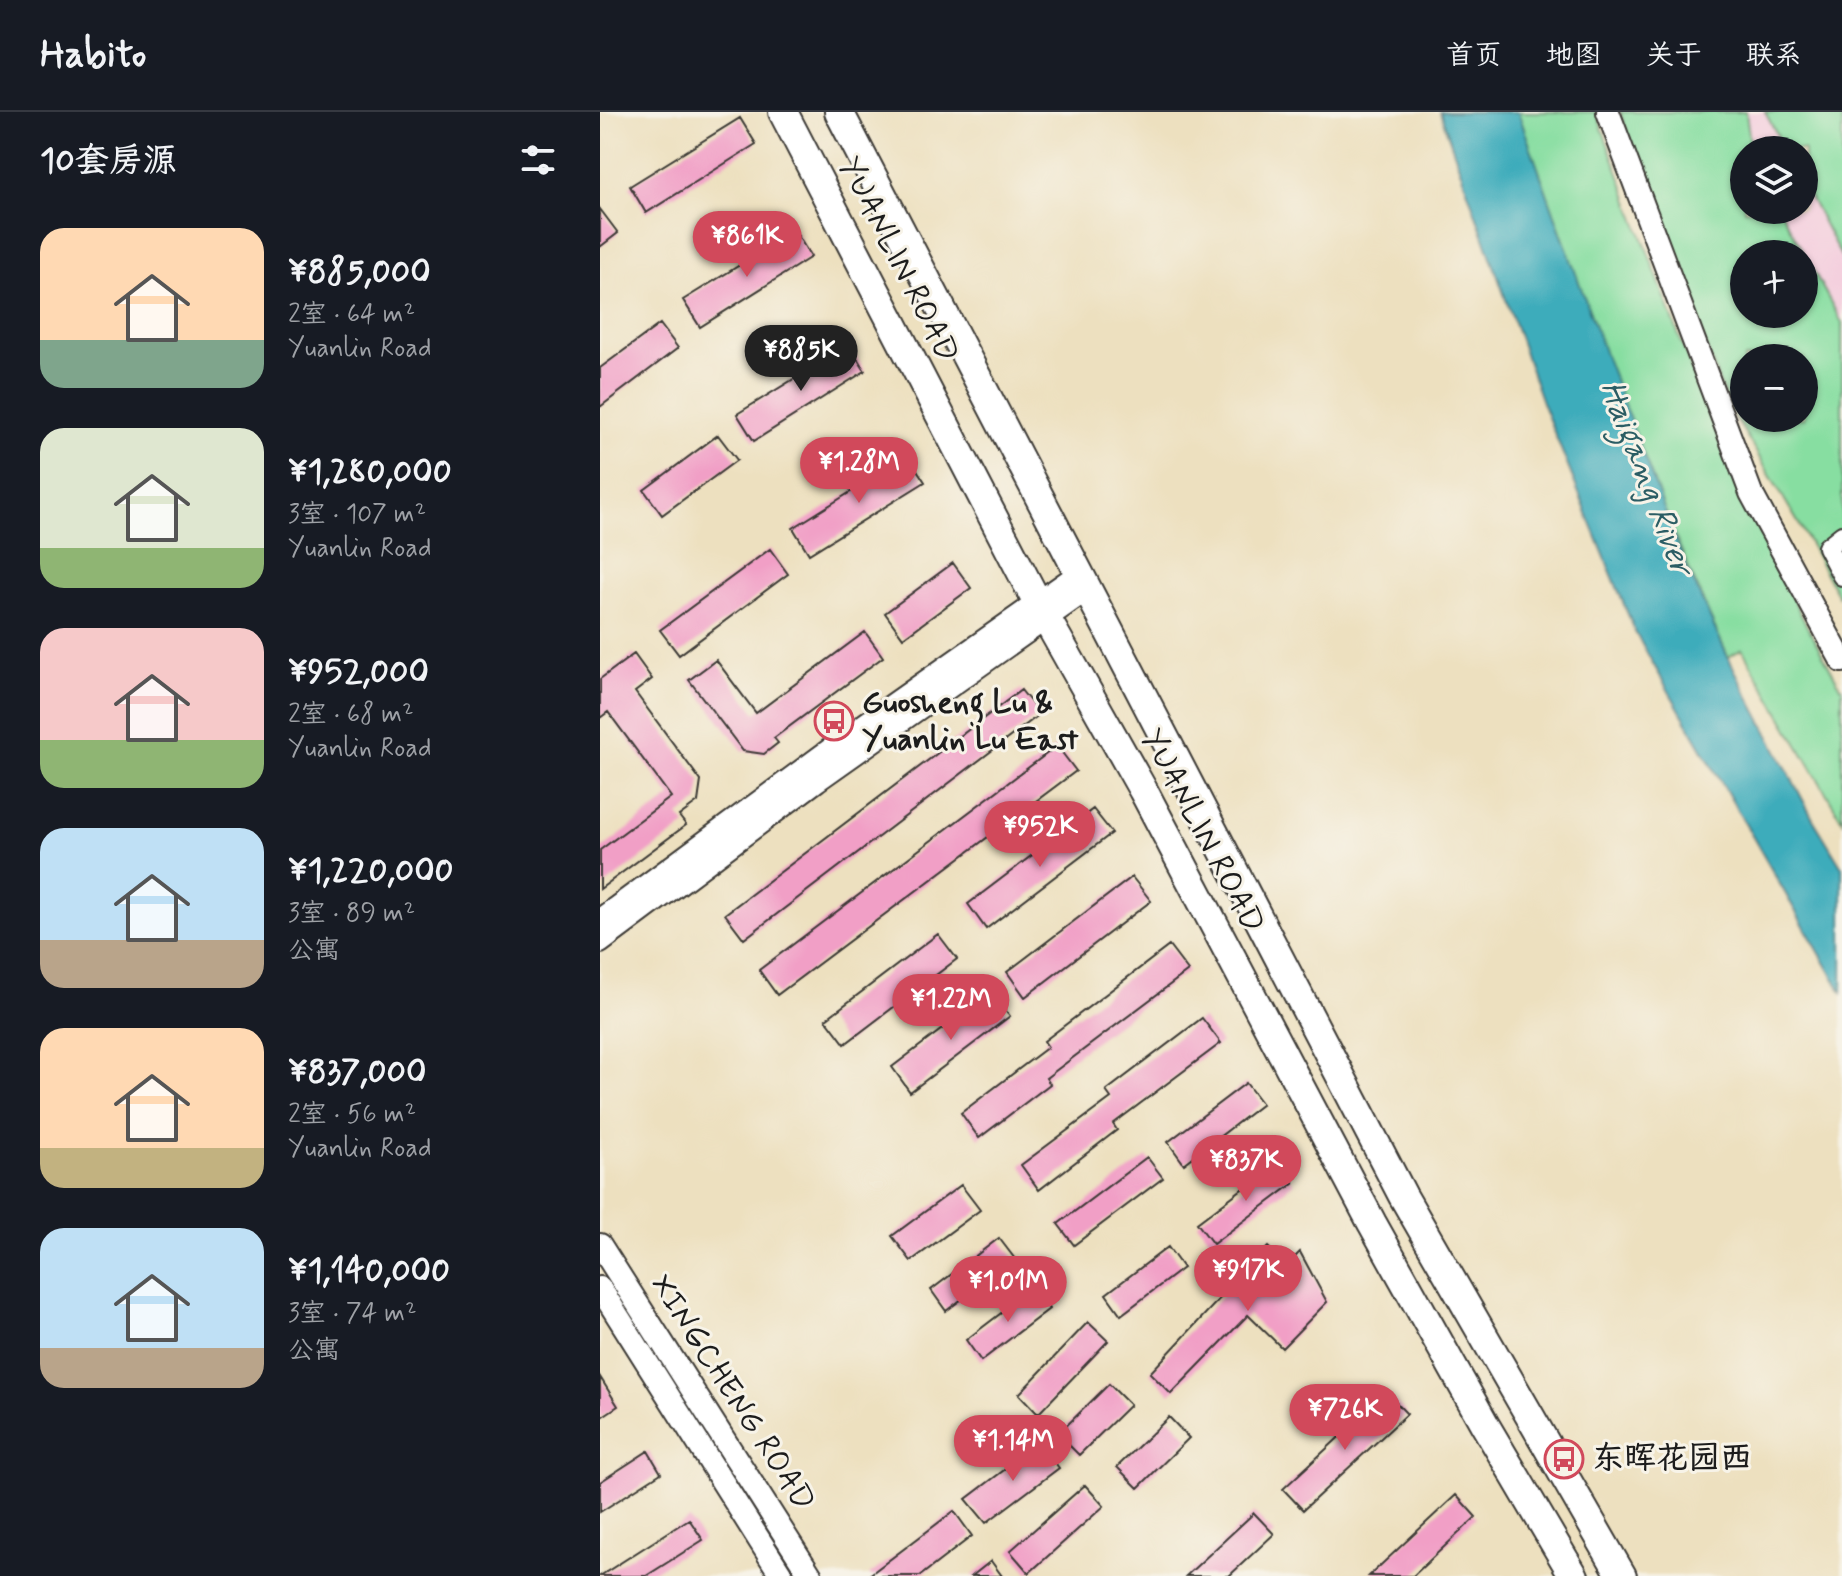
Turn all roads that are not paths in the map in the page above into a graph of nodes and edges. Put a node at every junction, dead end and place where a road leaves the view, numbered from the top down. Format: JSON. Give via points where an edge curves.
{"nodes":[{"id":1,"x":783,"y":112,"type":"edge"},
{"id":2,"x":839,"y":112,"type":"edge"},
{"id":3,"x":1608,"y":112,"type":"edge"},
{"id":4,"x":1842,"y":535,"type":"edge"},
{"id":5,"x":1842,"y":576,"type":"edge"},
{"id":6,"x":1083,"y":582,"type":"junction"},
{"id":7,"x":1042,"y":610,"type":"junction"},
{"id":8,"x":1842,"y":661,"type":"edge"},
{"id":9,"x":600,"y":920,"type":"edge"},
{"id":10,"x":600,"y":942,"type":"edge"},
{"id":11,"x":600,"y":1245,"type":"edge"},
{"id":12,"x":600,"y":1288,"type":"edge"},
{"id":13,"x":782,"y":1576,"type":"edge"},
{"id":14,"x":811,"y":1576,"type":"edge"},
{"id":15,"x":1574,"y":1576,"type":"edge"},
{"id":16,"x":1622,"y":1576,"type":"edge"}],
"edges":[{"from":1,"to":7,"type":"main road","name":"YUANLIN ROAD"},
{"from":2,"to":6,"type":"main road","name":"YUANLIN ROAD"},
{"from":3,"to":8,"type":"street","via":[[1751,493]]},
{"from":4,"to":5,"type":"street","via":[[1827,547]]},
{"from":6,"to":7,"type":"street"},
{"from":6,"to":16,"type":"main road","name":"YUANLIN ROAD","via":[[1403,1196]]},
{"from":7,"to":9,"type":"street","via":[[849,736]]},
{"from":7,"to":10,"type":"street"},
{"from":7,"to":15,"type":"main road","name":"YUANLIN ROAD","via":[[1372,1223]]},
{"from":11,"to":14,"type":"street","name":"XINGCHENG ROAD"},
{"from":12,"to":13,"type":"street","name":"XINGCHENG ROAD"}]}
